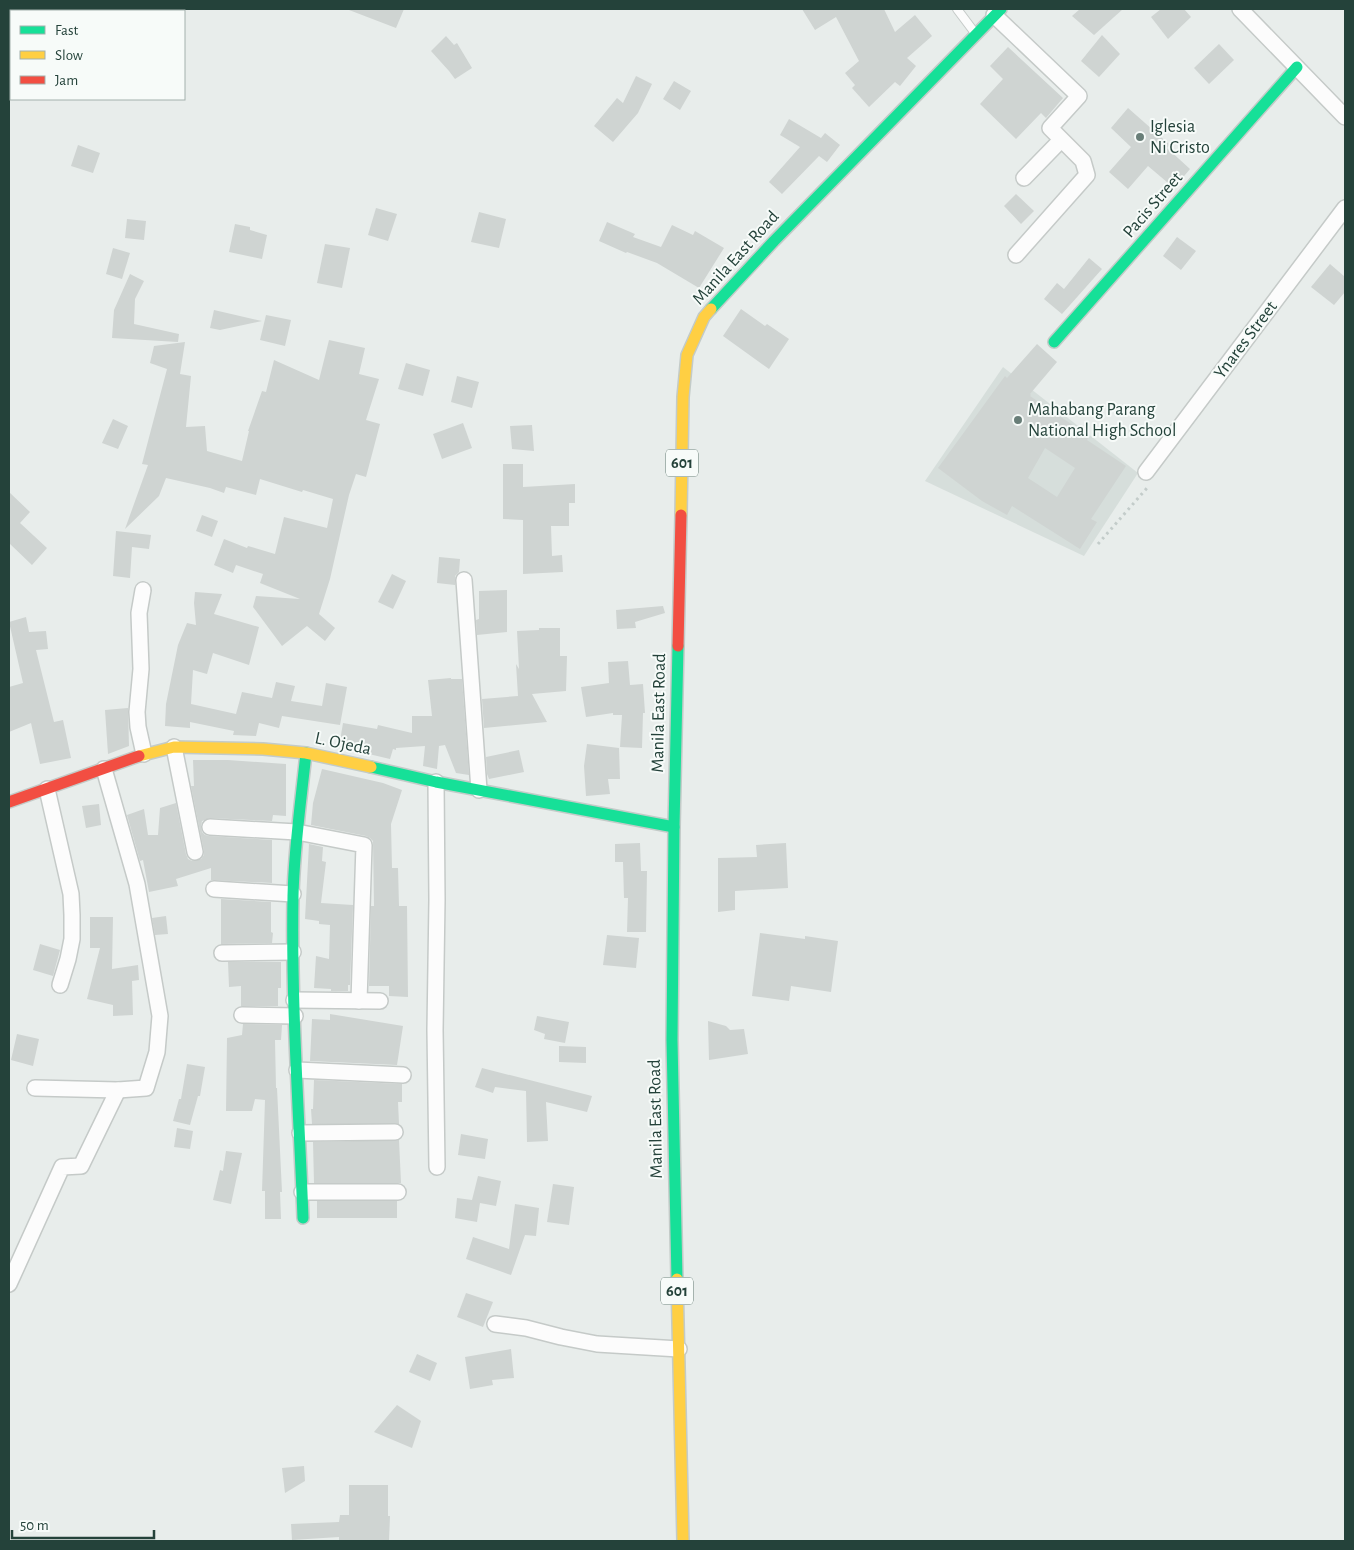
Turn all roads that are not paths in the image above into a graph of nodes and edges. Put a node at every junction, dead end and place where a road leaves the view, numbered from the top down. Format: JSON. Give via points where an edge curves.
{"nodes":[{"id":1,"x":957,"y":9,"type":"edge"},
{"id":2,"x":1240,"y":9,"type":"edge"},
{"id":3,"x":998,"y":12,"type":"edge"},
{"id":4,"x":975,"y":34,"type":"junction"},
{"id":5,"x":1297,"y":67,"type":"junction"},
{"id":6,"x":1345,"y":117,"type":"edge"},
{"id":7,"x":1061,"y":140,"type":"junction"},
{"id":8,"x":1024,"y":178,"type":"dead end"},
{"id":9,"x":1345,"y":208,"type":"edge"},
{"id":10,"x":1016,"y":255,"type":"dead end"},
{"id":11,"x":1054,"y":342,"type":"dead end"},
{"id":12,"x":1146,"y":472,"type":"road end"},
{"id":13,"x":464,"y":580,"type":"dead end"},
{"id":14,"x":143,"y":590,"type":"dead end"},
{"id":15,"x":174,"y":747,"type":"junction"},
{"id":16,"x":306,"y":753,"type":"junction"},
{"id":17,"x":144,"y":754,"type":"junction"},
{"id":18,"x":104,"y":769,"type":"junction"},
{"id":19,"x":436,"y":782,"type":"junction"},
{"id":20,"x":47,"y":789,"type":"junction"},
{"id":21,"x":479,"y":790,"type":"junction"},
{"id":22,"x":9,"y":802,"type":"edge"},
{"id":23,"x":210,"y":827,"type":"dead end"},
{"id":24,"x":674,"y":827,"type":"junction"},
{"id":25,"x":298,"y":832,"type":"junction"},
{"id":26,"x":196,"y":852,"type":"dead end"},
{"id":27,"x":214,"y":889,"type":"dead end"},
{"id":28,"x":293,"y":894,"type":"junction"},
{"id":29,"x":293,"y":952,"type":"junction"},
{"id":30,"x":222,"y":953,"type":"dead end"},
{"id":31,"x":60,"y":985,"type":"dead end"},
{"id":32,"x":294,"y":1000,"type":"junction"},
{"id":33,"x":359,"y":1000,"type":"junction"},
{"id":34,"x":380,"y":1001,"type":"dead end"},
{"id":35,"x":242,"y":1015,"type":"dead end"},
{"id":36,"x":295,"y":1016,"type":"junction"},
{"id":37,"x":297,"y":1070,"type":"junction"},
{"id":38,"x":403,"y":1075,"type":"dead end"},
{"id":39,"x":35,"y":1088,"type":"dead end"},
{"id":40,"x":118,"y":1090,"type":"junction"},
{"id":41,"x":395,"y":1132,"type":"dead end"},
{"id":42,"x":300,"y":1133,"type":"junction"},
{"id":43,"x":437,"y":1167,"type":"dead end"},
{"id":44,"x":302,"y":1192,"type":"junction"},
{"id":45,"x":398,"y":1192,"type":"dead end"},
{"id":46,"x":303,"y":1218,"type":"dead end"},
{"id":47,"x":9,"y":1284,"type":"edge"},
{"id":48,"x":495,"y":1324,"type":"dead end"},
{"id":49,"x":679,"y":1349,"type":"junction"},
{"id":50,"x":683,"y":1541,"type":"edge"}],
"edges":[{"from":1,"to":4,"type":"lane"},
{"from":2,"to":5,"type":"street"},
{"from":3,"to":4,"type":"main road","name":"Manila East Road","number":"601"},
{"from":3,"to":7,"type":"street","via":[[1079,96],[1050,128]]},
{"from":4,"to":24,"type":"main road","name":"Manila East Road","number":"601","via":[[774,241],[704,318],[687,355],[683,397]]},
{"from":5,"to":6,"type":"street"},
{"from":5,"to":11,"type":"main road","name":"Pacis Street"},
{"from":7,"to":8,"type":"street"},
{"from":7,"to":10,"type":"street","via":[[1083,161],[1087,175]]},
{"from":9,"to":12,"type":"street","name":"Ynares Street"},
{"from":13,"to":21,"type":"street"},
{"from":14,"to":17,"type":"street","via":[[139,613],[141,669],[137,712]]},
{"from":15,"to":16,"type":"main road","name":"L. Ojeda"},
{"from":15,"to":17,"type":"main road","name":"L. Ojeda"},
{"from":15,"to":26,"type":"street"},
{"from":16,"to":19,"type":"main road","name":"L. Ojeda"},
{"from":16,"to":25,"type":"main road"},
{"from":17,"to":18,"type":"main road","name":"L. Ojeda"},
{"from":18,"to":20,"type":"main road","name":"L. Ojeda"},
{"from":18,"to":40,"type":"street","via":[[137,884],[160,1016],[157,1052],[146,1088]]},
{"from":19,"to":21,"type":"main road","name":"L. Ojeda"},
{"from":19,"to":43,"type":"street"},
{"from":20,"to":22,"type":"main road","name":"L. Ojeda"},
{"from":20,"to":31,"type":"street","via":[[71,901],[72,938]]},
{"from":21,"to":24,"type":"main road","name":"L. Ojeda"},
{"from":23,"to":25,"type":"street"},
{"from":24,"to":49,"type":"main road","name":"Manila East Road","number":"601","via":[[672,1040]]},
{"from":25,"to":28,"type":"main road"},
{"from":25,"to":33,"type":"street","via":[[364,845]]},
{"from":27,"to":28,"type":"street"},
{"from":28,"to":29,"type":"main road"},
{"from":29,"to":30,"type":"street"},
{"from":29,"to":32,"type":"main road"},
{"from":32,"to":33,"type":"street"},
{"from":32,"to":36,"type":"main road"},
{"from":33,"to":34,"type":"street"},
{"from":35,"to":36,"type":"street"},
{"from":36,"to":37,"type":"main road"},
{"from":37,"to":38,"type":"street"},
{"from":37,"to":42,"type":"main road"},
{"from":39,"to":40,"type":"street"},
{"from":40,"to":47,"type":"street","via":[[81,1166],[62,1167]]},
{"from":41,"to":42,"type":"street"},
{"from":42,"to":44,"type":"main road"},
{"from":44,"to":45,"type":"street"},
{"from":44,"to":46,"type":"main road"},
{"from":48,"to":49,"type":"street","via":[[597,1344]]},
{"from":49,"to":50,"type":"main road","name":"Manila East Road","number":"601"}]}
